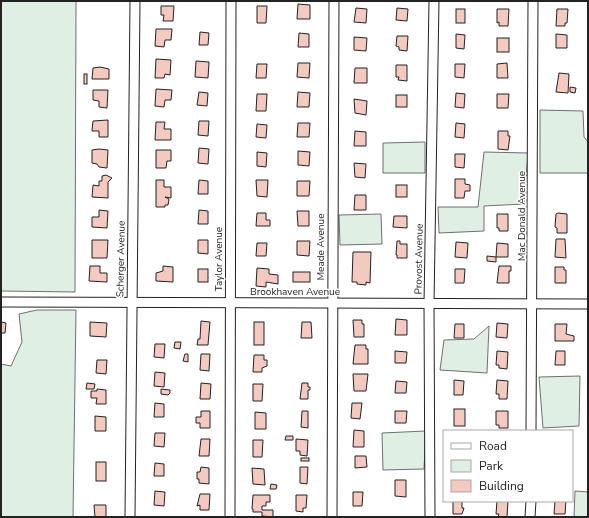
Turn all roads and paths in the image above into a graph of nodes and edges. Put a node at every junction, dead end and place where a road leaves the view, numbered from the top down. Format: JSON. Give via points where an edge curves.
{"nodes":[{"id":1,"x":135,"y":1,"type":"edge"},
{"id":2,"x":231,"y":1,"type":"edge"},
{"id":3,"x":334,"y":1,"type":"edge"},
{"id":4,"x":434,"y":1,"type":"edge"},
{"id":5,"x":533,"y":1,"type":"edge"},
{"id":6,"x":1,"y":302,"type":"edge"},
{"id":7,"x":132,"y":302,"type":"junction"},
{"id":8,"x":230,"y":303,"type":"junction"},
{"id":9,"x":332,"y":303,"type":"junction"},
{"id":10,"x":429,"y":304,"type":"junction"},
{"id":11,"x":533,"y":304,"type":"junction"},
{"id":12,"x":588,"y":304,"type":"edge"},
{"id":13,"x":531,"y":430,"type":"edge"},
{"id":14,"x":530,"y":502,"type":"edge"},
{"id":15,"x":130,"y":517,"type":"edge"},
{"id":16,"x":230,"y":517,"type":"edge"},
{"id":17,"x":332,"y":517,"type":"edge"},
{"id":18,"x":430,"y":517,"type":"edge"},
{"id":19,"x":530,"y":517,"type":"edge"}],
"edges":[{"from":1,"to":7,"type":"street","name":"Scherger Avenue"},
{"from":2,"to":8,"type":"street","name":"Taylor Avenue"},
{"from":3,"to":9,"type":"street","name":"Meade Avenue"},
{"from":4,"to":10,"type":"street","name":"Provost Avenue"},
{"from":5,"to":11,"type":"street","name":"Mac Donald Avenue"},
{"from":6,"to":7,"type":"street","name":"Brookhaven Avenue"},
{"from":7,"to":8,"type":"street","name":"Brookhaven Avenue"},
{"from":7,"to":15,"type":"street","name":"Scherger Avenue"},
{"from":8,"to":9,"type":"street","name":"Brookhaven Avenue"},
{"from":8,"to":16,"type":"street","name":"Taylor Avenue"},
{"from":9,"to":10,"type":"street","name":"Brookhaven Avenue"},
{"from":9,"to":17,"type":"street","name":"Meade Avenue"},
{"from":10,"to":11,"type":"street","name":"Brookhaven Avenue"},
{"from":10,"to":18,"type":"street","name":"Provost Avenue"},
{"from":11,"to":12,"type":"street","name":"Brookhaven Avenue"},
{"from":11,"to":13,"type":"street","name":"Mac Donald Avenue"},
{"from":14,"to":19,"type":"street"}]}
